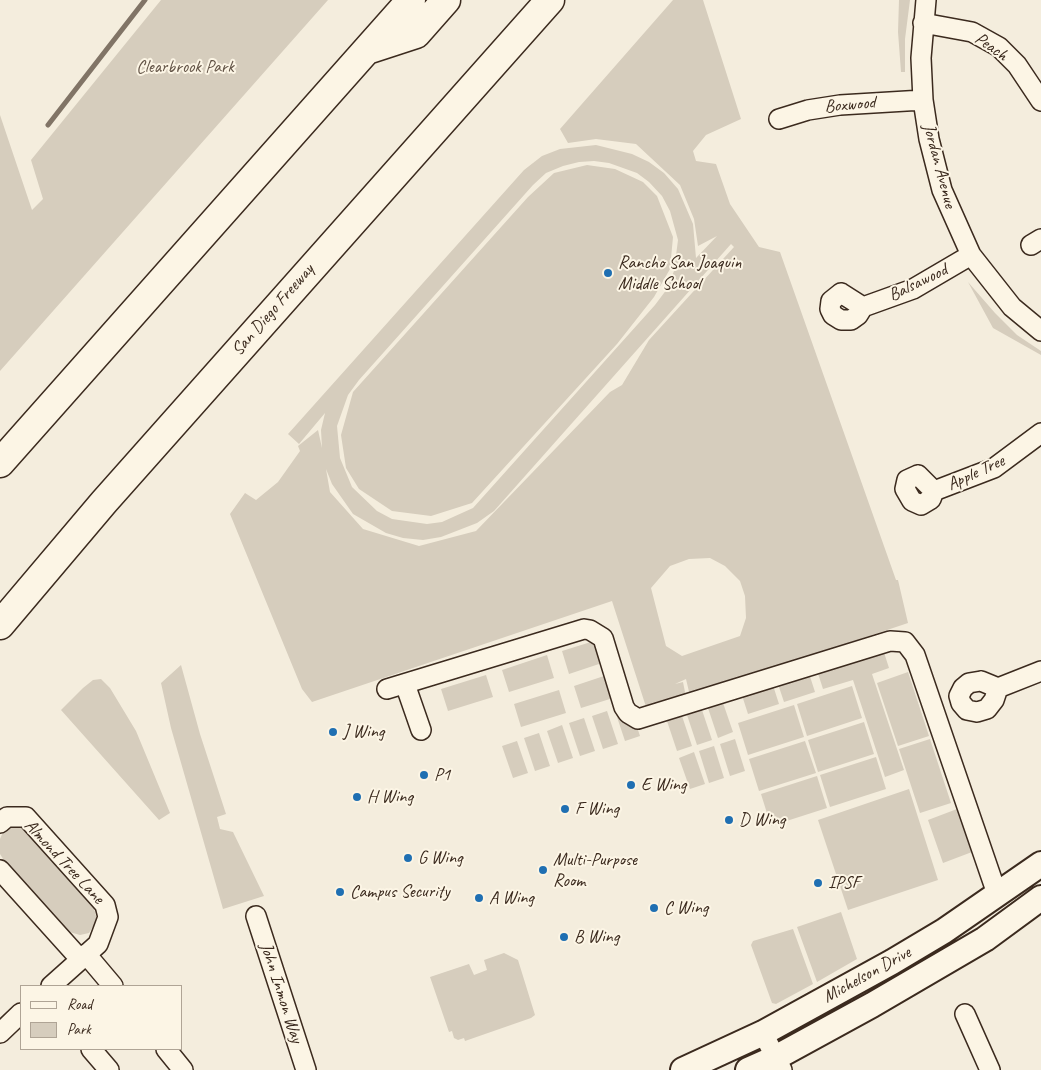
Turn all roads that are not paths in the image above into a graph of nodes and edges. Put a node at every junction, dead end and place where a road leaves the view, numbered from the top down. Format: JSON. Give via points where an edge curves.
{"nodes":[{"id":1,"x":411,"y":0,"type":"edge"},
{"id":2,"x":446,"y":0,"type":"edge"},
{"id":3,"x":550,"y":0,"type":"edge"},
{"id":4,"x":926,"y":0,"type":"edge"},
{"id":5,"x":923,"y":23,"type":"junction"},
{"id":6,"x":366,"y":51,"type":"junction"},
{"id":7,"x":923,"y":100,"type":"junction"},
{"id":8,"x":1041,"y":101,"type":"edge"},
{"id":9,"x":780,"y":119,"type":"dead end"},
{"id":10,"x":971,"y":255,"type":"junction"},
{"id":11,"x":863,"y":307,"type":"dead end"},
{"id":12,"x":1041,"y":331,"type":"edge"},
{"id":13,"x":1041,"y":434,"type":"edge"},
{"id":14,"x":0,"y":463,"type":"edge"},
{"id":15,"x":934,"y":491,"type":"dead end"},
{"id":16,"x":0,"y":625,"type":"edge"},
{"id":17,"x":1041,"y":671,"type":"edge"},
{"id":18,"x":998,"y":688,"type":"dead end"},
{"id":19,"x":421,"y":730,"type":"dead end"},
{"id":20,"x":0,"y":823,"type":"edge"},
{"id":21,"x":1041,"y":864,"type":"edge"},
{"id":22,"x":0,"y":870,"type":"edge"},
{"id":23,"x":997,"y":894,"type":"junction"},
{"id":24,"x":1041,"y":898,"type":"edge"},
{"id":25,"x":256,"y":916,"type":"dead end"},
{"id":26,"x":83,"y":956,"type":"junction"},
{"id":27,"x":52,"y":985,"type":"edge"},
{"id":28,"x":112,"y":985,"type":"edge"},
{"id":29,"x":20,"y":1014,"type":"edge"},
{"id":30,"x":965,"y":1014,"type":"dead end"},
{"id":31,"x":0,"y":1033,"type":"edge"},
{"id":32,"x":763,"y":1033,"type":"junction"},
{"id":33,"x":92,"y":1050,"type":"edge"},
{"id":34,"x":167,"y":1050,"type":"edge"},
{"id":35,"x":778,"y":1064,"type":"edge"},
{"id":36,"x":109,"y":1070,"type":"edge"},
{"id":37,"x":183,"y":1070,"type":"edge"},
{"id":38,"x":306,"y":1070,"type":"edge"},
{"id":39,"x":683,"y":1070,"type":"edge"},
{"id":40,"x":748,"y":1070,"type":"edge"},
{"id":41,"x":990,"y":1070,"type":"edge"}],
"edges":[{"from":1,"to":6,"type":"highway"},
{"from":2,"to":6,"type":"highway","via":[[416,34]]},
{"from":3,"to":16,"type":"highway","name":"San Diego Freeway","via":[[117,487]]},
{"from":4,"to":5,"type":"street","name":"Jordan Avenue"},
{"from":5,"to":7,"type":"street","name":"Jordan Avenue"},
{"from":5,"to":8,"type":"street","name":"Peach","via":[[972,32],[999,48],[1017,65]]},
{"from":6,"to":14,"type":"highway"},
{"from":7,"to":9,"type":"street","name":"Boxwood","via":[[840,105]]},
{"from":7,"to":10,"type":"street","name":"Jordan Avenue","via":[[942,190]]},
{"from":10,"to":11,"type":"street","name":"Balsawood","via":[[913,289]]},
{"from":10,"to":12,"type":"street","name":"Jordan Avenue","via":[[1012,307]]},
{"from":13,"to":15,"type":"street","name":"Apple Tree","via":[[994,468]]},
{"from":17,"to":18,"type":"street"},
{"from":19,"to":23,"type":"street","via":[[396,687],[584,629],[603,638],[624,707],[638,719],[890,641],[905,642],[915,655]]},
{"from":20,"to":26,"type":"street","name":"Almond Tree Lane","via":[[7,817],[26,816],[105,905],[108,917],[104,934],[98,944]]},
{"from":21,"to":23,"type":"main road","name":"Michelson Drive"},
{"from":22,"to":26,"type":"street"},
{"from":23,"to":32,"type":"main road","name":"Michelson Drive","via":[[929,940]]},
{"from":24,"to":35,"type":"main road","name":"Michelson Drive","via":[[985,939]]},
{"from":25,"to":38,"type":"street","name":"John Inmon Way"},
{"from":26,"to":27,"type":"street","name":"Almond Tree Lane"},
{"from":26,"to":28,"type":"street"},
{"from":29,"to":31,"type":"street"},
{"from":30,"to":41,"type":"street"},
{"from":32,"to":35,"type":"street"},
{"from":32,"to":39,"type":"main road","name":"Michelson Drive"},
{"from":33,"to":36,"type":"street"},
{"from":34,"to":37,"type":"street"},
{"from":35,"to":40,"type":"main road","name":"Michelson Drive"}]}
